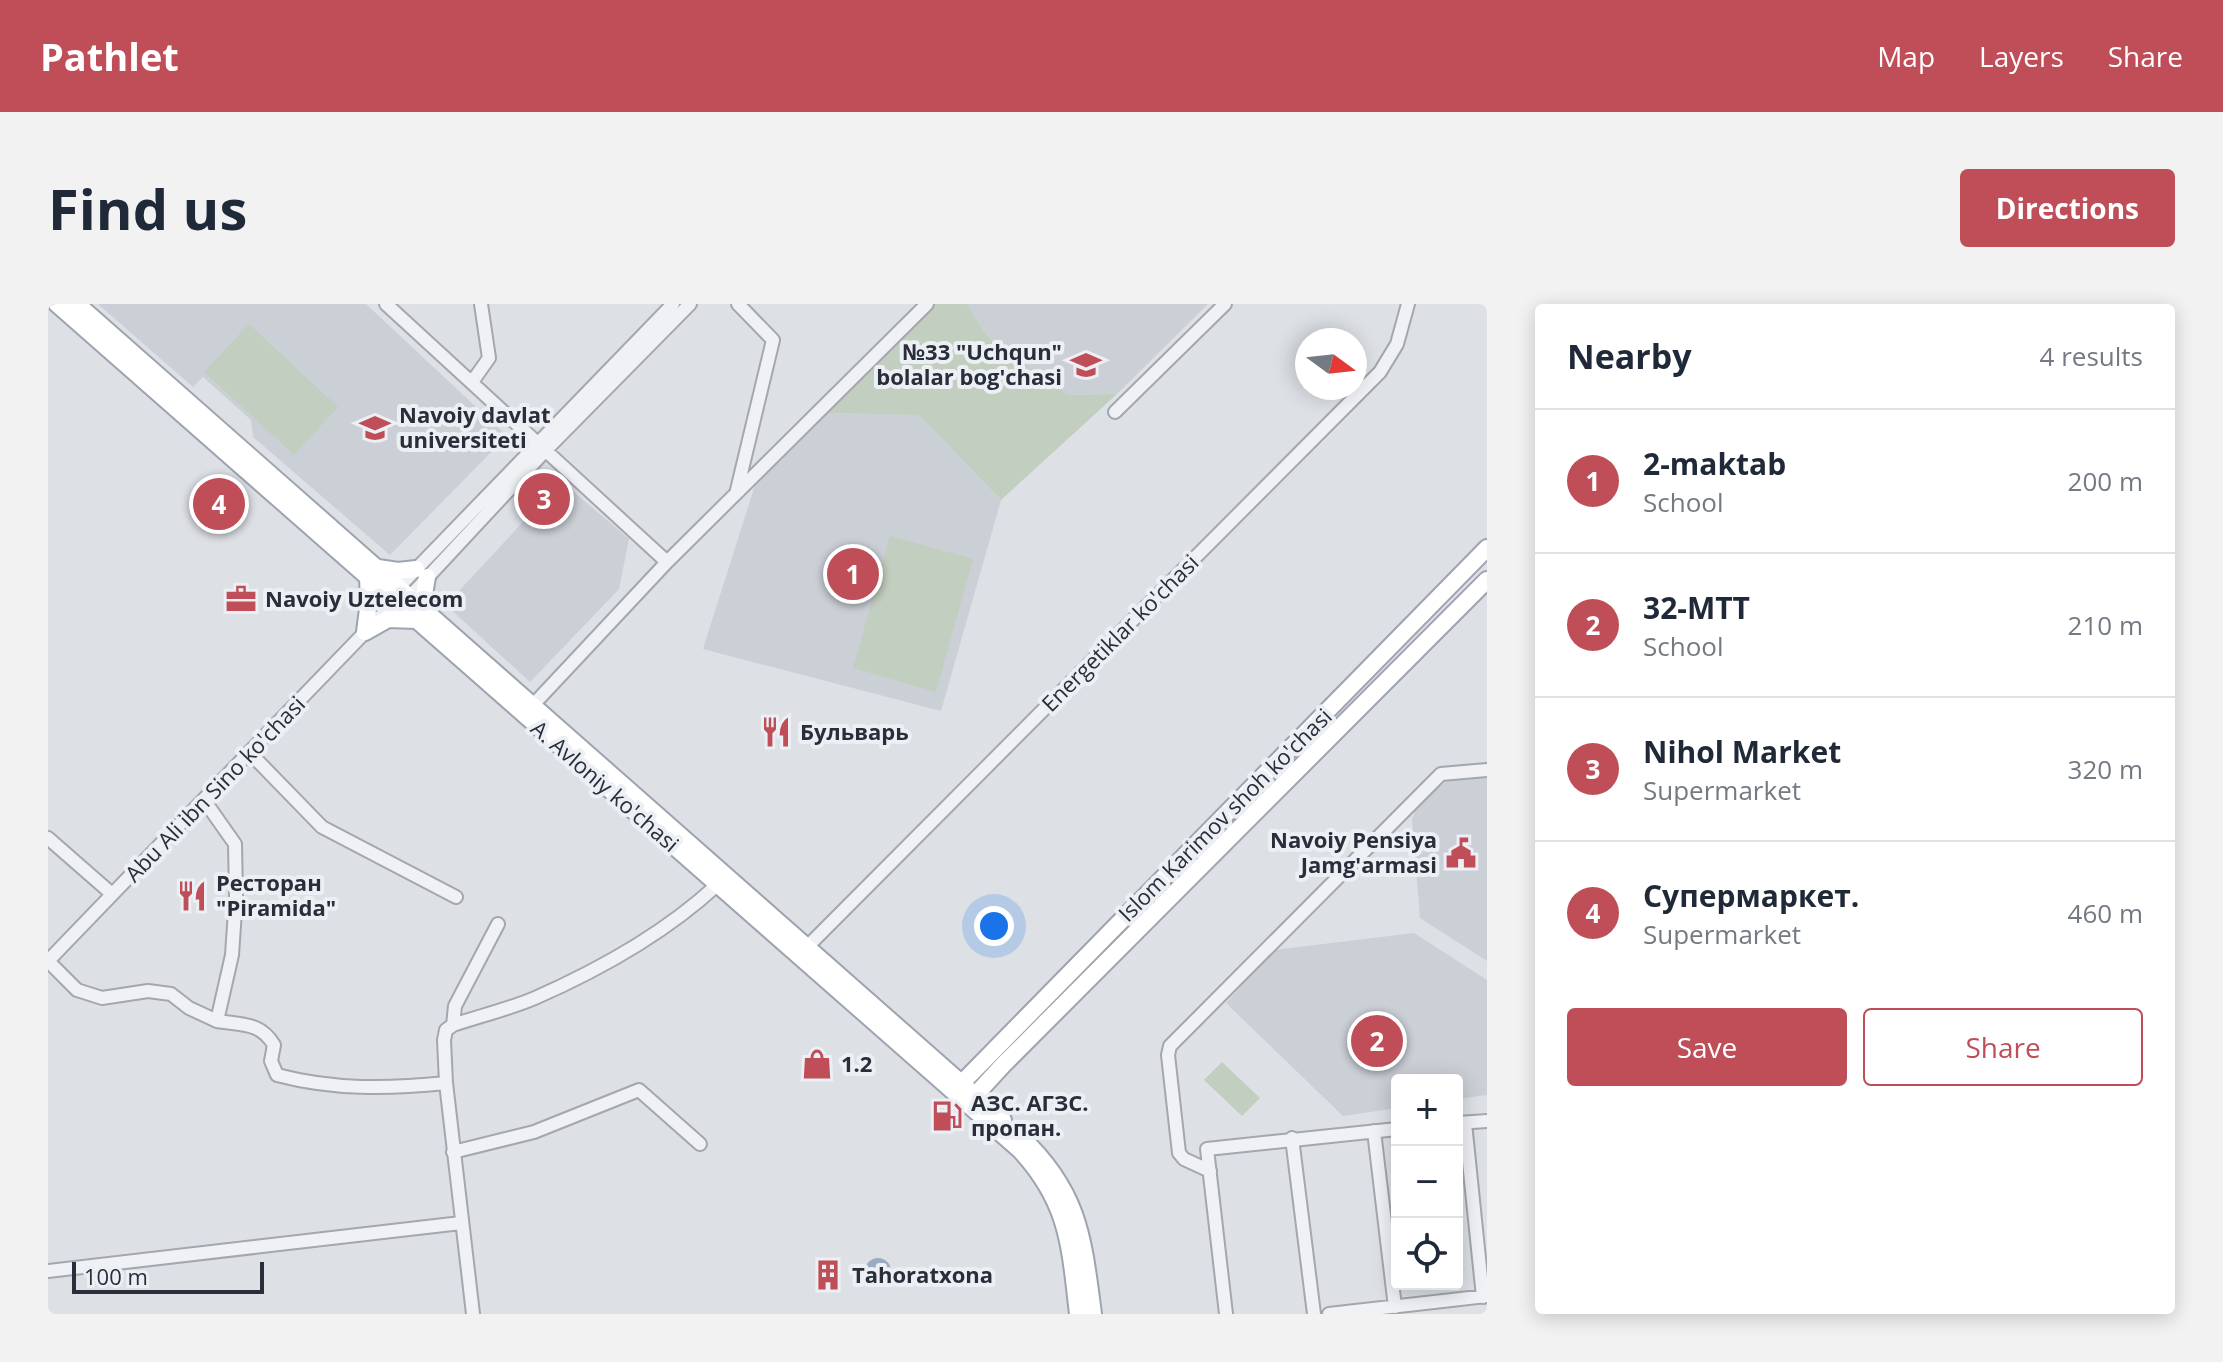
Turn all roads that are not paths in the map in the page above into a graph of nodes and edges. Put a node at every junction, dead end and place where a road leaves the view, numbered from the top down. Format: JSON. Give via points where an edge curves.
{"nodes":[{"id":1,"x":57,"y":304,"type":"edge"},
{"id":2,"x":77,"y":304,"type":"edge"},
{"id":3,"x":386,"y":304,"type":"edge"},
{"id":4,"x":481,"y":304,"type":"edge"},
{"id":5,"x":673,"y":304,"type":"edge"},
{"id":6,"x":690,"y":304,"type":"edge"},
{"id":7,"x":738,"y":304,"type":"edge"},
{"id":8,"x":927,"y":304,"type":"edge"},
{"id":9,"x":1225,"y":304,"type":"edge"},
{"id":10,"x":1408,"y":304,"type":"edge"},
{"id":11,"x":472,"y":382,"type":"junction"},
{"id":12,"x":1115,"y":412,"type":"dead end"},
{"id":13,"x":541,"y":447,"type":"junction"},
{"id":14,"x":737,"y":491,"type":"junction"},
{"id":15,"x":1487,"y":548,"type":"edge"},
{"id":16,"x":667,"y":562,"type":"junction"},
{"id":17,"x":373,"y":572,"type":"junction"},
{"id":18,"x":422,"y":573,"type":"junction"},
{"id":19,"x":1487,"y":580,"type":"edge"},
{"id":20,"x":400,"y":596,"type":"junction"},
{"id":21,"x":422,"y":616,"type":"junction"},
{"id":22,"x":365,"y":632,"type":"junction"},
{"id":23,"x":533,"y":705,"type":"junction"},
{"id":24,"x":250,"y":753,"type":"junction"},
{"id":25,"x":1487,"y":770,"type":"edge"},
{"id":26,"x":204,"y":800,"type":"junction"},
{"id":27,"x":48,"y":838,"type":"edge"},
{"id":28,"x":717,"y":885,"type":"junction"},
{"id":29,"x":112,"y":894,"type":"junction"},
{"id":30,"x":456,"y":897,"type":"dead end"},
{"id":31,"x":498,"y":924,"type":"dead end"},
{"id":32,"x":808,"y":946,"type":"junction"},
{"id":33,"x":48,"y":961,"type":"edge"},
{"id":34,"x":217,"y":1021,"type":"junction"},
{"id":35,"x":453,"y":1025,"type":"junction"},
{"id":36,"x":446,"y":1083,"type":"junction"},
{"id":37,"x":958,"y":1086,"type":"junction"},
{"id":38,"x":972,"y":1099,"type":"junction"},
{"id":39,"x":1487,"y":1121,"type":"edge"},
{"id":40,"x":1463,"y":1123,"type":"edge"},
{"id":41,"x":1391,"y":1130,"type":"edge"},
{"id":42,"x":1374,"y":1131,"type":"junction"},
{"id":43,"x":1463,"y":1137,"type":"edge"},
{"id":44,"x":1292,"y":1138,"type":"junction"},
{"id":45,"x":700,"y":1144,"type":"dead end"},
{"id":46,"x":453,"y":1152,"type":"junction"},
{"id":47,"x":1210,"y":1171,"type":"junction"},
{"id":48,"x":461,"y":1223,"type":"junction"},
{"id":49,"x":48,"y":1271,"type":"edge"},
{"id":50,"x":1485,"y":1296,"type":"edge"},
{"id":51,"x":1395,"y":1307,"type":"junction"},
{"id":52,"x":473,"y":1314,"type":"edge"},
{"id":53,"x":1078,"y":1314,"type":"edge"},
{"id":54,"x":1093,"y":1314,"type":"edge"},
{"id":55,"x":1226,"y":1314,"type":"edge"},
{"id":56,"x":1314,"y":1314,"type":"edge"},
{"id":57,"x":1329,"y":1314,"type":"edge"}],
"edges":[{"from":1,"to":17,"type":"main road","name":"A. Avloniy ko'chasi"},
{"from":2,"to":17,"type":"main road","name":"A. Avloniy ko'chasi"},
{"from":3,"to":11,"type":"street"},
{"from":4,"to":11,"type":"street","via":[[489,358]]},
{"from":5,"to":13,"type":"street","name":"Abu Ali ibn Sino ko'chasi"},
{"from":6,"to":13,"type":"street","name":"Abu Ali ibn Sino ko'chasi"},
{"from":7,"to":14,"type":"street","via":[[773,340]]},
{"from":8,"to":14,"type":"street"},
{"from":9,"to":12,"type":"street"},
{"from":10,"to":32,"type":"street","name":"Energetiklar ko'chasi","via":[[1397,344],[1380,372]]},
{"from":11,"to":13,"type":"street"},
{"from":13,"to":16,"type":"street"},
{"from":13,"to":18,"type":"street","name":"Abu Ali ibn Sino ko'chasi"},
{"from":14,"to":16,"type":"street"},
{"from":15,"to":37,"type":"main road","name":"Islom Karimov shoh ko'chasi"},
{"from":16,"to":23,"type":"street"},
{"from":17,"to":18,"type":"main road"},
{"from":17,"to":20,"type":"main road","name":"A. Avloniy ko'chasi"},
{"from":17,"to":22,"type":"main road"},
{"from":18,"to":20,"type":"street","name":"Abu Ali ibn Sino ko'chasi"},
{"from":18,"to":21,"type":"main road"},
{"from":19,"to":38,"type":"main road","name":"Islom Karimov shoh ko'chasi"},
{"from":20,"to":21,"type":"main road","name":"A. Avloniy ko'chasi"},
{"from":20,"to":22,"type":"street","name":"Abu Ali ibn Sino ko'chasi"},
{"from":21,"to":22,"type":"main road","via":[[388,619]]},
{"from":21,"to":23,"type":"main road","name":"A. Avloniy ko'chasi"},
{"from":21,"to":28,"type":"main road","name":"A. Avloniy ko'chasi"},
{"from":22,"to":24,"type":"street","name":"Abu Ali ibn Sino ko'chasi"},
{"from":23,"to":32,"type":"main road","name":"A. Avloniy ko'chasi"},
{"from":24,"to":26,"type":"street","name":"Abu Ali ibn Sino ko'chasi"},
{"from":24,"to":30,"type":"street","via":[[322,827]]},
{"from":25,"to":47,"type":"street","via":[[1441,774],[1170,1046],[1179,1153]]},
{"from":26,"to":29,"type":"street","name":"Abu Ali ibn Sino ko'chasi"},
{"from":26,"to":34,"type":"street","via":[[235,844],[232,955]]},
{"from":27,"to":29,"type":"street"},
{"from":28,"to":35,"type":"street","via":[[627,952],[533,999]]},
{"from":28,"to":37,"type":"main road","name":"A. Avloniy ko'chasi"},
{"from":29,"to":33,"type":"street","name":"Abu Ali ibn Sino ko'chasi"},
{"from":31,"to":35,"type":"street","via":[[455,1006]]},
{"from":32,"to":37,"type":"main road","name":"A. Avloniy ko'chasi"},
{"from":33,"to":34,"type":"street","via":[[77,990],[102,998],[148,991],[171,994]]},
{"from":34,"to":36,"type":"street","via":[[267,1033],[274,1045],[271,1061],[277,1075],[352,1088]]},
{"from":35,"to":36,"type":"street","via":[[444,1040]]},
{"from":36,"to":46,"type":"street"},
{"from":37,"to":38,"type":"main road","name":"A. Avloniy ko'chasi"},
{"from":38,"to":53,"type":"main road","name":"A. Avloniy ko'chasi","via":[[1036,1167],[1058,1203]]},
{"from":38,"to":54,"type":"main road","name":"A. Avloniy ko'chasi","via":[[1042,1156],[1064,1189],[1084,1244]]},
{"from":39,"to":40,"type":"street"},
{"from":41,"to":42,"type":"street"},
{"from":42,"to":44,"type":"street"},
{"from":42,"to":51,"type":"street"},
{"from":43,"to":50,"type":"street"},
{"from":44,"to":47,"type":"street","via":[[1207,1149]]},
{"from":44,"to":56,"type":"street"},
{"from":45,"to":46,"type":"street","via":[[639,1090],[534,1132]]},
{"from":46,"to":48,"type":"street"},
{"from":47,"to":55,"type":"street"},
{"from":48,"to":49,"type":"street"},
{"from":48,"to":52,"type":"street"},
{"from":50,"to":51,"type":"street"},
{"from":51,"to":57,"type":"street"}]}
